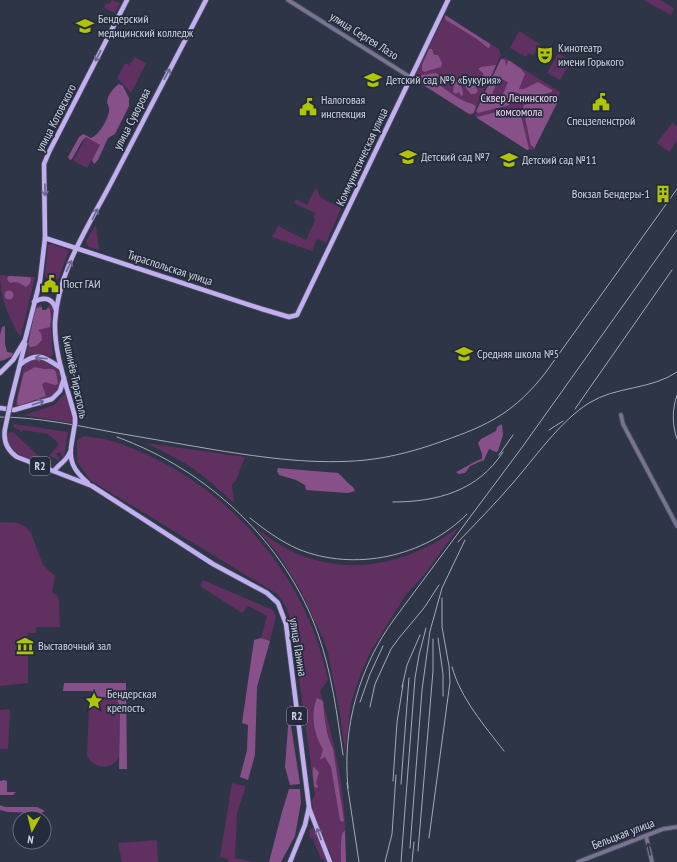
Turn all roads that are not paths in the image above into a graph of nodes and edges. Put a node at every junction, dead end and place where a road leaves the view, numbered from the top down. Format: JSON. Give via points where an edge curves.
{"nodes":[{"id":1,"x":127,"y":0,"type":"edge"},
{"id":2,"x":206,"y":0,"type":"edge"},
{"id":3,"x":288,"y":0,"type":"edge"},
{"id":4,"x":448,"y":0,"type":"edge"},
{"id":5,"x":410,"y":77,"type":"junction"},
{"id":6,"x":45,"y":238,"type":"junction"},
{"id":7,"x":77,"y":249,"type":"junction"},
{"id":8,"x":34,"y":302,"type":"junction"},
{"id":9,"x":56,"y":311,"type":"junction"},
{"id":10,"x":290,"y":317,"type":"joint"},
{"id":11,"x":25,"y":340,"type":"junction"},
{"id":12,"x":20,"y":364,"type":"junction"},
{"id":13,"x":61,"y":368,"type":"junction"},
{"id":14,"x":0,"y":373,"type":"edge"},
{"id":15,"x":64,"y":377,"type":"junction"},
{"id":16,"x":0,"y":408,"type":"edge"},
{"id":17,"x":621,"y":415,"type":"dead end"},
{"id":18,"x":70,"y":452,"type":"junction"},
{"id":19,"x":54,"y":471,"type":"junction"},
{"id":20,"x":92,"y":486,"type":"junction"},
{"id":21,"x":677,"y":526,"type":"edge"},
{"id":22,"x":308,"y":807,"type":"junction"},
{"id":23,"x":677,"y":827,"type":"edge"},
{"id":24,"x":646,"y":836,"type":"junction"},
{"id":25,"x":290,"y":862,"type":"edge"},
{"id":26,"x":330,"y":862,"type":"edge"},
{"id":27,"x":578,"y":862,"type":"edge"},
{"id":28,"x":652,"y":862,"type":"edge"}],
"edges":[{"from":1,"to":6,"type":"main road","name":"улица Котовского","one_way":true,"via":[[44,164]]},
{"from":7,"to":2,"type":"main road","name":"улица Суворова","one_way":true},
{"from":3,"to":5,"type":"street","name":"улица Сергея Лазо"},
{"from":4,"to":5,"type":"main road","name":"Коммунистическая улица"},
{"from":5,"to":10,"type":"main road","name":"Коммунистическая улица","via":[[300,312]]},
{"from":6,"to":7,"type":"main road","name":"Тираспольская улица"},
{"from":6,"to":8,"type":"main road","name":"улица Котовского"},
{"from":9,"to":7,"type":"main road","name":"улица Суворова","one_way":true,"via":[[62,281]]},
{"from":7,"to":10,"type":"main road","name":"Тираспольская улица"},
{"from":8,"to":9,"type":"main road","via":[[43,298],[50,300]]},
{"from":8,"to":11,"type":"main road","number":"R2"},
{"from":9,"to":13,"type":"main road","name":"Кишинёв-Тирасполь","number":"R2","via":[[56,342]]},
{"from":11,"to":12,"type":"main road","number":"R2"},
{"from":11,"to":14,"type":"main road","number":"R2","via":[[14,360]]},
{"from":13,"to":12,"type":"main road","one_way":true,"via":[[49,359],[38,356]]},
{"from":12,"to":19,"type":"main road","number":"R2","bridge":true,"via":[[4,438],[17,457]]},
{"from":13,"to":15,"type":"main road","name":"Кишинёв-Тирасполь","number":"R2"},
{"from":16,"to":15,"type":"main road","one_way":true,"via":[[14,410],[52,399],[60,391]]},
{"from":15,"to":18,"type":"main road","name":"Кишинёв-Тирасполь","number":"R2","bridge":true,"via":[[76,417]]},
{"from":17,"to":21,"type":"street","via":[[623,424]]},
{"from":18,"to":19,"type":"main road","via":[[66,461]]},
{"from":18,"to":20,"type":"main road","name":"Кишинёв-Тирасполь","number":"R2","via":[[75,469]]},
{"from":19,"to":20,"type":"main road","number":"R2"},
{"from":20,"to":22,"type":"main road","name":"улица Панина","number":"R2","via":[[213,564],[267,593],[278,603],[286,624]]},
{"from":22,"to":25,"type":"main road","name":"улица Панина","number":"R2","via":[[305,825]]},
{"from":26,"to":22,"type":"main road","one_way":true},
{"from":23,"to":24,"type":"street","name":"Бельцкая улица"},
{"from":24,"to":27,"type":"street","name":"Бельцкая улица"},
{"from":28,"to":24,"type":"street","one_way":true}]}
